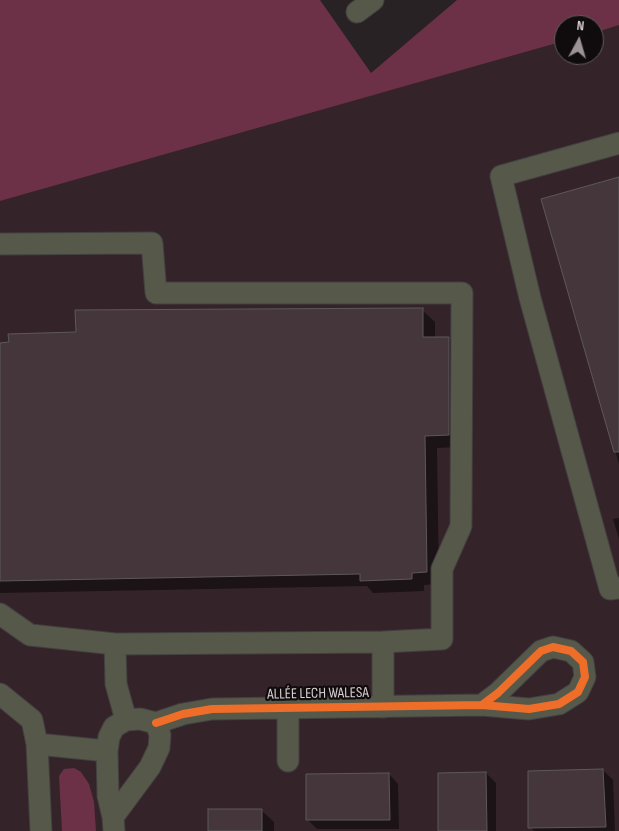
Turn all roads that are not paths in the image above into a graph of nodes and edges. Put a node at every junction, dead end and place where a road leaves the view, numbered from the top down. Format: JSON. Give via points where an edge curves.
{"nodes":[{"id":1,"x":619,"y":143,"type":"edge"},
{"id":2,"x":0,"y":244,"type":"edge"},
{"id":3,"x":619,"y":588,"type":"edge"},
{"id":4,"x":0,"y":614,"type":"edge"},
{"id":5,"x":383,"y":642,"type":"junction"},
{"id":6,"x":115,"y":644,"type":"junction"},
{"id":7,"x":0,"y":694,"type":"edge"},
{"id":8,"x":482,"y":705,"type":"dead end"},
{"id":9,"x":383,"y":707,"type":"junction"},
{"id":10,"x":288,"y":708,"type":"junction"},
{"id":11,"x":126,"y":720,"type":"junction"},
{"id":12,"x":156,"y":723,"type":"junction"},
{"id":13,"x":37,"y":744,"type":"junction"},
{"id":14,"x":107,"y":751,"type":"junction"},
{"id":15,"x":288,"y":761,"type":"dead end"},
{"id":16,"x":114,"y":824,"type":"edge"},
{"id":17,"x":40,"y":831,"type":"edge"}],
"edges":[{"from":1,"to":3,"type":"street","via":[[501,176],[530,298],[610,589]]},
{"from":2,"to":5,"type":"street","via":[[152,243],[156,293],[462,293],[461,526],[442,569],[442,639]]},
{"from":4,"to":6,"type":"street","via":[[30,635]]},
{"from":5,"to":6,"type":"street"},
{"from":5,"to":9,"type":"street"},
{"from":6,"to":11,"type":"street","via":[[116,684]]},
{"from":7,"to":13,"type":"street","via":[[32,720]]},
{"from":8,"to":9,"type":"street","name":"ALLÉE LECH WALESA"},
{"from":9,"to":10,"type":"street","name":"ALLÉE LECH WALESA"},
{"from":10,"to":12,"type":"street","name":"ALLÉE LECH WALESA","via":[[212,709]]},
{"from":10,"to":15,"type":"street"},
{"from":11,"to":12,"type":"street","name":"ALLÉE LECH WALESA"},
{"from":11,"to":14,"type":"street","via":[[114,727]]},
{"from":12,"to":16,"type":"street","via":[[160,735],[159,748]]},
{"from":13,"to":14,"type":"street"},
{"from":13,"to":17,"type":"street"},
{"from":14,"to":16,"type":"street","via":[[108,796]]}]}
